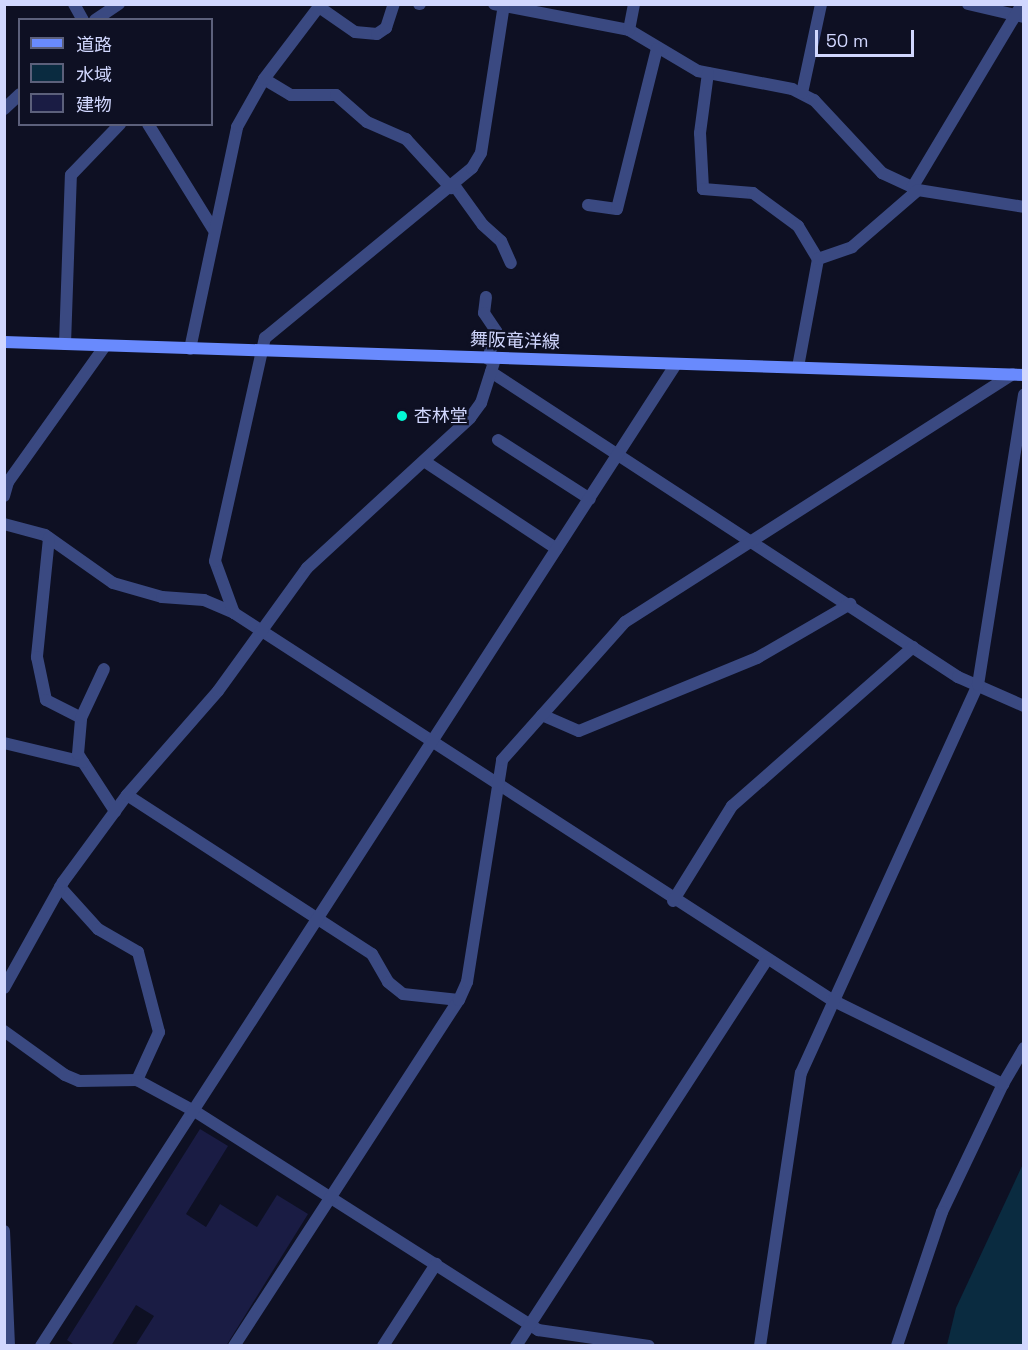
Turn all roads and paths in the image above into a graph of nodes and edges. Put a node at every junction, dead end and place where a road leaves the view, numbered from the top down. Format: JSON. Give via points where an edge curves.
{"nodes":[{"id":1,"x":74,"y":4,"type":"edge"},
{"id":2,"x":119,"y":4,"type":"edge"},
{"id":3,"x":394,"y":4,"type":"edge"},
{"id":4,"x":634,"y":4,"type":"edge"},
{"id":5,"x":821,"y":4,"type":"edge"},
{"id":6,"x":968,"y":4,"type":"edge"},
{"id":7,"x":1022,"y":4,"type":"edge"},
{"id":8,"x":320,"y":6,"type":"edge"},
{"id":9,"x":500,"y":6,"type":"edge"},
{"id":10,"x":1020,"y":17,"type":"edge"},
{"id":11,"x":82,"y":18,"type":"edge"},
{"id":12,"x":98,"y":18,"type":"edge"},
{"id":13,"x":630,"y":30,"type":"junction"},
{"id":14,"x":657,"y":50,"type":"junction"},
{"id":15,"x":708,"y":73,"type":"junction"},
{"id":16,"x":264,"y":80,"type":"junction"},
{"id":17,"x":802,"y":93,"type":"junction"},
{"id":18,"x":18,"y":96,"type":"edge"},
{"id":19,"x":4,"y":109,"type":"edge"},
{"id":20,"x":118,"y":126,"type":"edge"},
{"id":21,"x":149,"y":126,"type":"edge"},
{"id":22,"x":453,"y":187,"type":"junction"},
{"id":23,"x":915,"y":189,"type":"junction"},
{"id":24,"x":588,"y":205,"type":"dead end"},
{"id":25,"x":1023,"y":207,"type":"edge"},
{"id":26,"x":213,"y":229,"type":"junction"},
{"id":27,"x":818,"y":259,"type":"junction"},
{"id":28,"x":512,"y":263,"type":"dead end"},
{"id":29,"x":486,"y":297,"type":"dead end"},
{"id":30,"x":4,"y":342,"type":"edge"},
{"id":31,"x":65,"y":344,"type":"junction"},
{"id":32,"x":105,"y":346,"type":"junction"},
{"id":33,"x":190,"y":349,"type":"junction"},
{"id":34,"x":262,"y":352,"type":"junction"},
{"id":35,"x":492,"y":359,"type":"junction"},
{"id":36,"x":676,"y":364,"type":"junction"},
{"id":37,"x":798,"y":367,"type":"junction"},
{"id":38,"x":491,"y":372,"type":"junction"},
{"id":39,"x":1018,"y":374,"type":"edge"},
{"id":40,"x":1023,"y":395,"type":"edge"},
{"id":41,"x":498,"y":440,"type":"dead end"},
{"id":42,"x":618,"y":454,"type":"junction"},
{"id":43,"x":424,"y":461,"type":"junction"},
{"id":44,"x":4,"y":496,"type":"edge"},
{"id":45,"x":590,"y":499,"type":"junction"},
{"id":46,"x":4,"y":524,"type":"edge"},
{"id":47,"x":49,"y":538,"type":"junction"},
{"id":48,"x":752,"y":541,"type":"junction"},
{"id":49,"x":558,"y":549,"type":"junction"},
{"id":50,"x":850,"y":604,"type":"junction"},
{"id":51,"x":234,"y":613,"type":"junction"},
{"id":52,"x":264,"y":632,"type":"junction"},
{"id":53,"x":913,"y":647,"type":"junction"},
{"id":54,"x":104,"y":669,"type":"dead end"},
{"id":55,"x":978,"y":685,"type":"junction"},
{"id":56,"x":1023,"y":706,"type":"edge"},
{"id":57,"x":542,"y":715,"type":"junction"},
{"id":58,"x":81,"y":718,"type":"junction"},
{"id":59,"x":434,"y":741,"type":"junction"},
{"id":60,"x":4,"y":743,"type":"edge"},
{"id":61,"x":82,"y":762,"type":"junction"},
{"id":62,"x":499,"y":785,"type":"junction"},
{"id":63,"x":127,"y":795,"type":"junction"},
{"id":64,"x":115,"y":811,"type":"junction"},
{"id":65,"x":60,"y":887,"type":"junction"},
{"id":66,"x":673,"y":901,"type":"junction"},
{"id":67,"x":320,"y":920,"type":"junction"},
{"id":68,"x":767,"y":959,"type":"junction"},
{"id":69,"x":4,"y":988,"type":"edge"},
{"id":70,"x":459,"y":1000,"type":"junction"},
{"id":71,"x":832,"y":1000,"type":"junction"},
{"id":72,"x":4,"y":1031,"type":"edge"},
{"id":73,"x":1023,"y":1048,"type":"edge"},
{"id":74,"x":137,"y":1080,"type":"junction"},
{"id":75,"x":1003,"y":1084,"type":"junction"},
{"id":76,"x":196,"y":1112,"type":"junction"},
{"id":77,"x":330,"y":1197,"type":"junction"},
{"id":78,"x":4,"y":1231,"type":"edge"},
{"id":79,"x":436,"y":1264,"type":"junction"},
{"id":80,"x":530,"y":1324,"type":"junction"},
{"id":81,"x":614,"y":1343,"type":"edge"},
{"id":82,"x":9,"y":1346,"type":"edge"},
{"id":83,"x":41,"y":1346,"type":"edge"},
{"id":84,"x":234,"y":1346,"type":"edge"},
{"id":85,"x":383,"y":1346,"type":"edge"},
{"id":86,"x":516,"y":1346,"type":"edge"},
{"id":87,"x":648,"y":1346,"type":"edge"},
{"id":88,"x":760,"y":1346,"type":"edge"},
{"id":89,"x":897,"y":1346,"type":"edge"}],
"edges":[{"from":1,"to":11,"type":"street"},
{"from":2,"to":12,"type":"street"},
{"from":3,"to":8,"type":"street","via":[[386,28],[377,34],[355,32]]},
{"from":4,"to":13,"type":"street"},
{"from":5,"to":17,"type":"street"},
{"from":6,"to":10,"type":"street"},
{"from":7,"to":10,"type":"street"},
{"from":8,"to":16,"type":"street"},
{"from":9,"to":13,"type":"street"},
{"from":9,"to":22,"type":"street","via":[[481,153]]},
{"from":10,"to":23,"type":"street"},
{"from":13,"to":14,"type":"street"},
{"from":14,"to":15,"type":"street"},
{"from":14,"to":24,"type":"street","via":[[617,209]]},
{"from":15,"to":17,"type":"street"},
{"from":15,"to":27,"type":"street","via":[[700,133],[703,189],[753,193],[798,226]]},
{"from":16,"to":22,"type":"street","via":[[291,95],[336,95],[367,122],[406,139]]},
{"from":16,"to":26,"type":"street","via":[[237,128]]},
{"from":17,"to":23,"type":"street","via":[[866,161]]},
{"from":18,"to":19,"type":"street"},
{"from":20,"to":31,"type":"street","via":[[71,175]]},
{"from":21,"to":26,"type":"street"},
{"from":22,"to":28,"type":"street","via":[[501,241]]},
{"from":22,"to":34,"type":"street","via":[[278,322]]},
{"from":23,"to":25,"type":"street"},
{"from":23,"to":27,"type":"street","via":[[852,247]]},
{"from":26,"to":33,"type":"street"},
{"from":27,"to":37,"type":"street"},
{"from":29,"to":35,"type":"street","via":[[484,313],[496,331]]},
{"from":30,"to":31,"type":"main road","name":"舞阪竜洋線"},
{"from":31,"to":32,"type":"main road","name":"舞阪竜洋線"},
{"from":32,"to":33,"type":"main road","name":"舞阪竜洋線"},
{"from":32,"to":44,"type":"street","via":[[8,482]]},
{"from":33,"to":34,"type":"main road","name":"舞阪竜洋線"},
{"from":34,"to":35,"type":"main road","name":"舞阪竜洋線"},
{"from":34,"to":51,"type":"street","via":[[215,561]]},
{"from":35,"to":36,"type":"main road","name":"舞阪竜洋線"},
{"from":35,"to":38,"type":"street"},
{"from":36,"to":37,"type":"main road","name":"舞阪竜洋線"},
{"from":36,"to":42,"type":"street"},
{"from":37,"to":39,"type":"main road","name":"舞阪竜洋線"},
{"from":38,"to":42,"type":"street"},
{"from":38,"to":43,"type":"street","via":[[481,403]]},
{"from":39,"to":48,"type":"street"},
{"from":40,"to":55,"type":"street"},
{"from":41,"to":45,"type":"street"},
{"from":42,"to":45,"type":"street"},
{"from":42,"to":48,"type":"street"},
{"from":43,"to":49,"type":"street"},
{"from":43,"to":52,"type":"street","via":[[307,568]]},
{"from":45,"to":49,"type":"street"},
{"from":46,"to":47,"type":"street"},
{"from":47,"to":51,"type":"street","via":[[113,583],[162,597],[204,600]]},
{"from":47,"to":58,"type":"street","via":[[37,657],[46,700]]},
{"from":48,"to":50,"type":"street"},
{"from":48,"to":57,"type":"street","via":[[625,622]]},
{"from":49,"to":59,"type":"street"},
{"from":50,"to":53,"type":"street"},
{"from":50,"to":57,"type":"street","via":[[757,658],[579,731]]},
{"from":51,"to":52,"type":"street"},
{"from":52,"to":59,"type":"street"},
{"from":52,"to":63,"type":"street"},
{"from":53,"to":55,"type":"street"},
{"from":53,"to":66,"type":"street","via":[[732,807]]},
{"from":54,"to":58,"type":"street"},
{"from":55,"to":56,"type":"street"},
{"from":55,"to":71,"type":"street"},
{"from":57,"to":62,"type":"street","via":[[502,760]]},
{"from":58,"to":61,"type":"street"},
{"from":59,"to":62,"type":"street"},
{"from":59,"to":67,"type":"street"},
{"from":60,"to":61,"type":"street"},
{"from":61,"to":64,"type":"street"},
{"from":62,"to":66,"type":"street"},
{"from":62,"to":70,"type":"street"},
{"from":63,"to":64,"type":"street"},
{"from":63,"to":67,"type":"street"},
{"from":64,"to":65,"type":"street"},
{"from":65,"to":69,"type":"street"},
{"from":65,"to":74,"type":"street","via":[[98,929],[138,952],[159,1032]]},
{"from":66,"to":68,"type":"street"},
{"from":67,"to":70,"type":"street","via":[[372,954],[388,982],[404,994]]},
{"from":67,"to":76,"type":"street"},
{"from":68,"to":71,"type":"street"},
{"from":68,"to":80,"type":"street"},
{"from":70,"to":77,"type":"street"},
{"from":71,"to":75,"type":"street"},
{"from":71,"to":88,"type":"street","via":[[801,1072]]},
{"from":72,"to":74,"type":"street","via":[[79,1081]]},
{"from":73,"to":75,"type":"street"},
{"from":74,"to":76,"type":"street"},
{"from":75,"to":89,"type":"street","via":[[942,1212]]},
{"from":76,"to":77,"type":"street"},
{"from":76,"to":83,"type":"street"},
{"from":77,"to":79,"type":"street"},
{"from":77,"to":84,"type":"street"},
{"from":78,"to":82,"type":"street"},
{"from":79,"to":80,"type":"street"},
{"from":79,"to":85,"type":"street"},
{"from":80,"to":81,"type":"street"},
{"from":80,"to":86,"type":"street"},
{"from":81,"to":87,"type":"street"}]}
